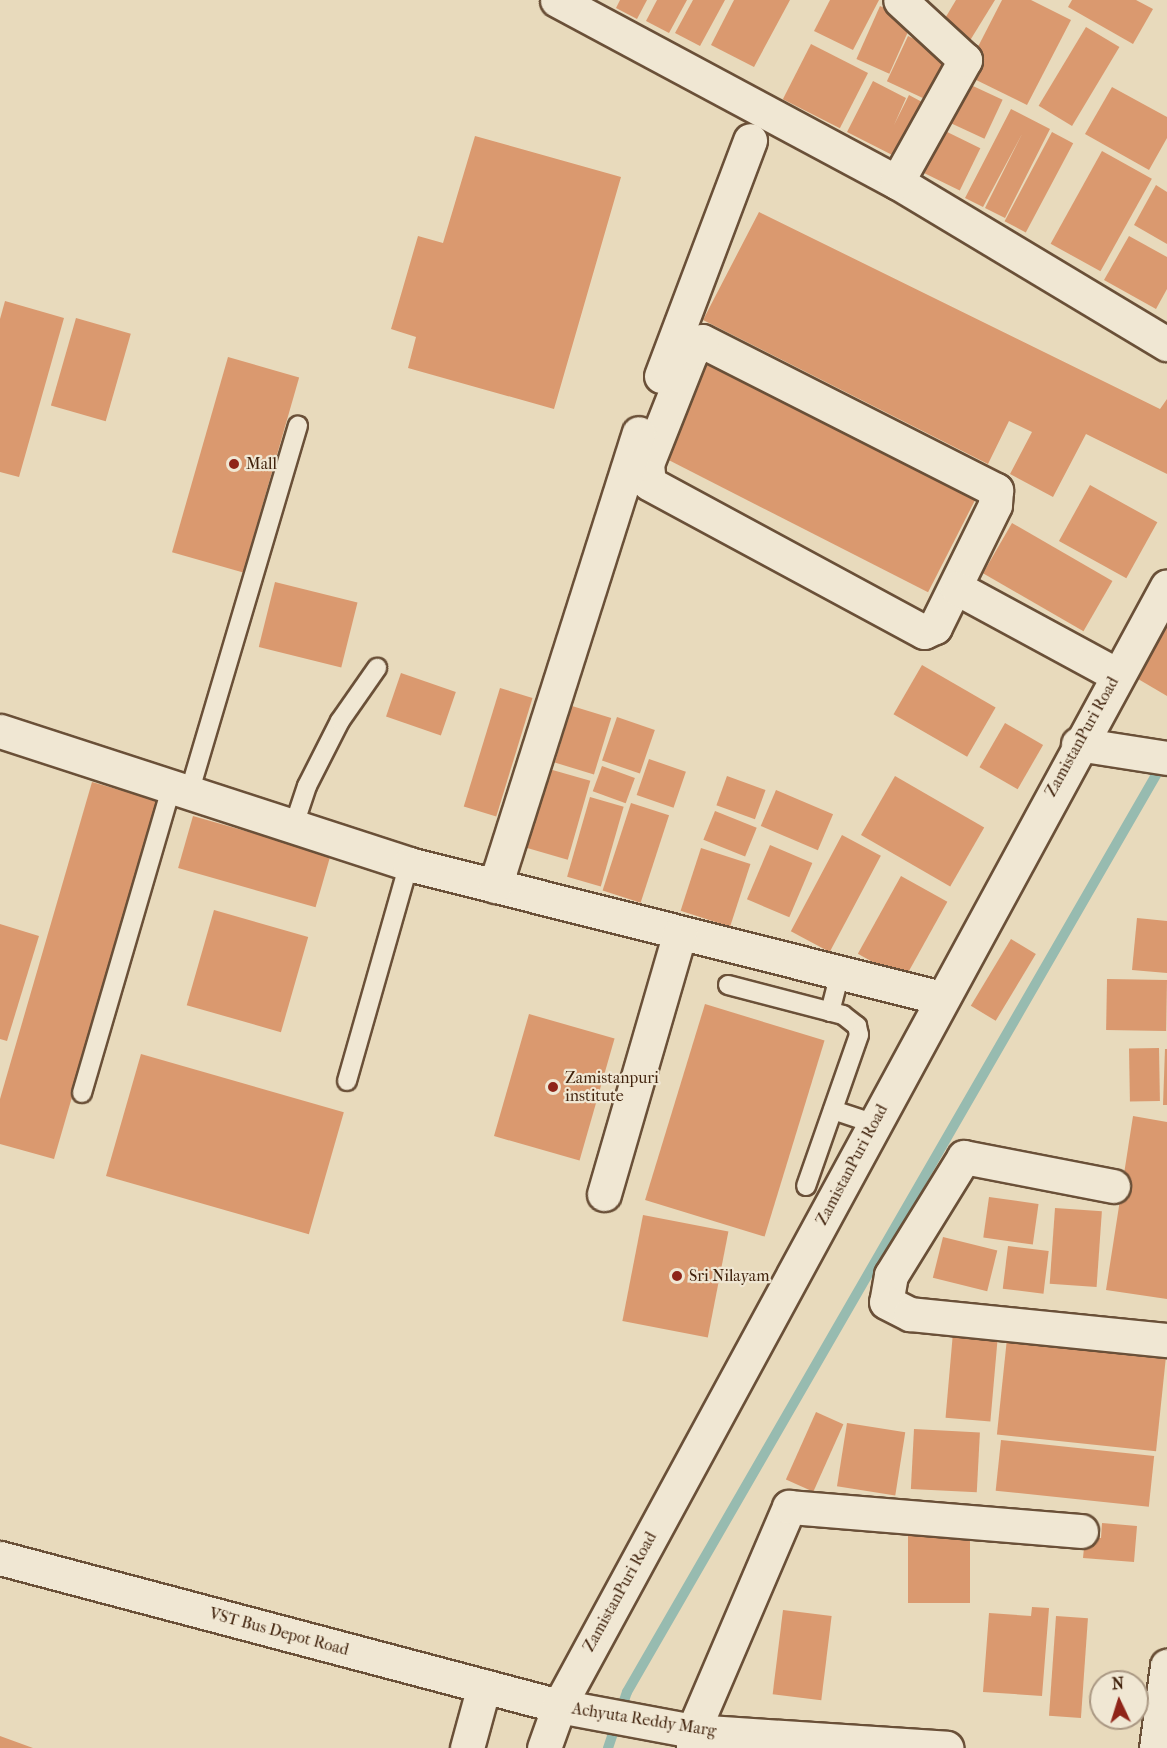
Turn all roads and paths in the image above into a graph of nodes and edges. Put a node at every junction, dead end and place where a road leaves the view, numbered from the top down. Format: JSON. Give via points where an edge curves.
{"nodes":[{"id":1,"x":557,"y":0,"type":"edge"},
{"id":2,"x":900,"y":0,"type":"edge"},
{"id":3,"x":750,"y":140,"type":"dead end"},
{"id":4,"x":897,"y":182,"type":"junction"},
{"id":5,"x":1167,"y":344,"type":"edge"},
{"id":6,"x":298,"y":426,"type":"dead end"},
{"id":7,"x":1167,"y":586,"type":"edge"},
{"id":8,"x":957,"y":588,"type":"junction"},
{"id":9,"x":377,"y":668,"type":"dead end"},
{"id":10,"x":1117,"y":675,"type":"junction"},
{"id":11,"x":0,"y":731,"type":"edge"},
{"id":12,"x":1078,"y":744,"type":"junction"},
{"id":13,"x":1167,"y":758,"type":"edge"},
{"id":14,"x":181,"y":788,"type":"junction"},
{"id":15,"x":294,"y":825,"type":"junction"},
{"id":16,"x":409,"y":864,"type":"junction"},
{"id":17,"x":495,"y":886,"type":"junction"},
{"id":18,"x":678,"y":940,"type":"junction"},
{"id":19,"x":840,"y":972,"type":"junction"},
{"id":20,"x":728,"y":985,"type":"dead end"},
{"id":21,"x":941,"y":998,"type":"junction"},
{"id":22,"x":830,"y":1012,"type":"junction"},
{"id":23,"x":347,"y":1081,"type":"dead end"},
{"id":24,"x":82,"y":1093,"type":"dead end"},
{"id":25,"x":833,"y":1110,"type":"junction"},
{"id":26,"x":875,"y":1124,"type":"junction"},
{"id":27,"x":806,"y":1186,"type":"dead end"},
{"id":28,"x":1113,"y":1186,"type":"dead end"},
{"id":29,"x":604,"y":1194,"type":"dead end"},
{"id":30,"x":1167,"y":1340,"type":"edge"},
{"id":31,"x":1082,"y":1531,"type":"dead end"},
{"id":32,"x":0,"y":1558,"type":"edge"},
{"id":33,"x":1167,"y":1666,"type":"edge"},
{"id":34,"x":484,"y":1686,"type":"junction"},
{"id":35,"x":572,"y":1708,"type":"junction"},
{"id":36,"x":693,"y":1739,"type":"edge"},
{"id":37,"x":934,"y":1747,"type":"edge"},
{"id":38,"x":467,"y":1748,"type":"edge"},
{"id":39,"x":544,"y":1748,"type":"edge"},
{"id":40,"x":1156,"y":1748,"type":"edge"}],
"edges":[{"from":1,"to":4,"type":"street"},
{"from":2,"to":4,"type":"street","via":[[965,60]]},
{"from":3,"to":17,"type":"street","via":[[634,447]]},
{"from":4,"to":5,"type":"street"},
{"from":6,"to":14,"type":"lane"},
{"from":7,"to":10,"type":"street","name":"ZamistanPuri Road"},
{"from":8,"to":8,"type":"street","via":[[934,627],[924,632],[649,483],[647,464],[691,353],[702,341],[996,490],[995,505]]},
{"from":8,"to":10,"type":"street"},
{"from":9,"to":15,"type":"lane","via":[[340,721],[307,786]]},
{"from":10,"to":12,"type":"street","name":"ZamistanPuri Road"},
{"from":11,"to":14,"type":"street"},
{"from":12,"to":13,"type":"street"},
{"from":12,"to":21,"type":"street","name":"ZamistanPuri Road"},
{"from":14,"to":15,"type":"street"},
{"from":14,"to":24,"type":"lane"},
{"from":15,"to":16,"type":"street"},
{"from":16,"to":17,"type":"street"},
{"from":16,"to":23,"type":"lane"},
{"from":17,"to":18,"type":"street"},
{"from":18,"to":19,"type":"street"},
{"from":18,"to":29,"type":"street"},
{"from":19,"to":21,"type":"street"},
{"from":19,"to":22,"type":"lane"},
{"from":20,"to":22,"type":"lane"},
{"from":21,"to":26,"type":"street","name":"ZamistanPuri Road"},
{"from":22,"to":25,"type":"lane","via":[[851,1018],[859,1035]]},
{"from":25,"to":26,"type":"lane"},
{"from":25,"to":27,"type":"lane"},
{"from":26,"to":35,"type":"street","name":"ZamistanPuri Road"},
{"from":28,"to":30,"type":"street","via":[[964,1157],[891,1275],[886,1302],[910,1314]]},
{"from":31,"to":36,"type":"street","via":[[789,1507]]},
{"from":32,"to":34,"type":"street","name":"VST Bus Depot Road"},
{"from":33,"to":40,"type":"street"},
{"from":34,"to":35,"type":"street","name":"VST Bus Depot Road"},
{"from":34,"to":38,"type":"street"},
{"from":35,"to":36,"type":"street","name":"Achyuta Reddy Marg","via":[[644,1722]]},
{"from":35,"to":39,"type":"street","name":"ZamistanPuri Road"},
{"from":36,"to":37,"type":"street","name":"Achyuta Reddy Marg"}]}
